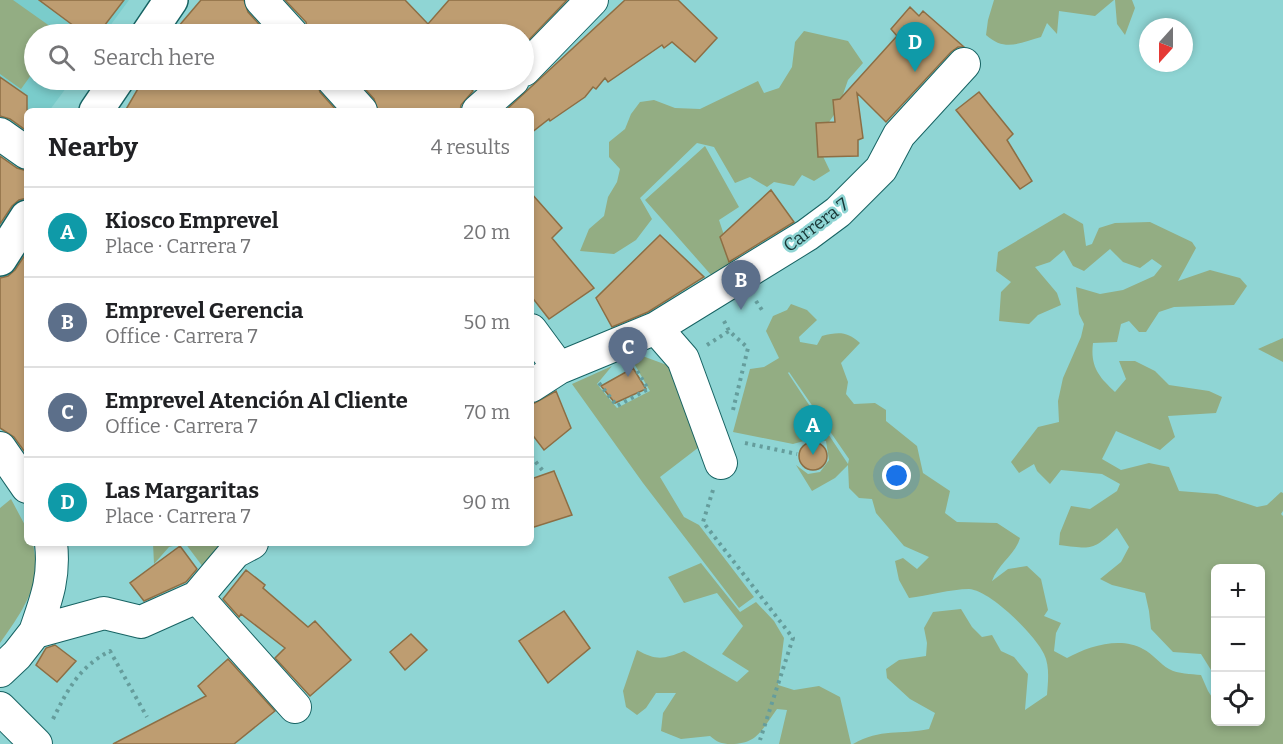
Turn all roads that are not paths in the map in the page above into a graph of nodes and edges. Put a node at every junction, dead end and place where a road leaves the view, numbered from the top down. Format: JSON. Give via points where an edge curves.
{"nodes":[{"id":1,"x":171,"y":0,"type":"edge"},
{"id":2,"x":261,"y":0,"type":"edge"},
{"id":3,"x":592,"y":0,"type":"edge"},
{"id":4,"x":155,"y":24,"type":"edge"},
{"id":5,"x":283,"y":24,"type":"edge"},
{"id":6,"x":534,"y":60,"type":"edge"},
{"id":7,"x":964,"y":64,"type":"dead end"},
{"id":8,"x":110,"y":90,"type":"edge"},
{"id":9,"x":342,"y":90,"type":"edge"},
{"id":10,"x":502,"y":90,"type":"edge"},
{"id":11,"x":98,"y":108,"type":"edge"},
{"id":12,"x":358,"y":108,"type":"edge"},
{"id":13,"x":481,"y":108,"type":"edge"},
{"id":14,"x":0,"y":134,"type":"edge"},
{"id":15,"x":24,"y":151,"type":"edge"},
{"id":16,"x":24,"y":222,"type":"edge"},
{"id":17,"x":0,"y":259,"type":"edge"},
{"id":18,"x":656,"y":328,"type":"junction"},
{"id":19,"x":534,"y":334,"type":"edge"},
{"id":20,"x":559,"y":368,"type":"junction"},
{"id":21,"x":534,"y":384,"type":"edge"},
{"id":22,"x":0,"y":448,"type":"edge"},
{"id":23,"x":729,"y":452,"type":"road end"},
{"id":24,"x":24,"y":483,"type":"edge"},
{"id":25,"x":51,"y":546,"type":"edge"},
{"id":26,"x":246,"y":546,"type":"edge"},
{"id":27,"x":197,"y":597,"type":"junction"},
{"id":28,"x":35,"y":632,"type":"junction"},
{"id":29,"x":0,"y":671,"type":"edge"},
{"id":30,"x":295,"y":707,"type":"dead end"},
{"id":31,"x":0,"y":708,"type":"edge"},
{"id":32,"x":36,"y":744,"type":"edge"}],
"edges":[{"from":1,"to":4,"type":"main road"},
{"from":2,"to":5,"type":"street"},
{"from":3,"to":6,"type":"street"},
{"from":7,"to":18,"type":"street","name":"Carrera 7","via":[[899,135],[881,169],[838,212]]},
{"from":8,"to":11,"type":"main road"},
{"from":9,"to":12,"type":"street"},
{"from":10,"to":13,"type":"street"},
{"from":14,"to":15,"type":"street"},
{"from":16,"to":17,"type":"main road"},
{"from":18,"to":20,"type":"street","name":"Carrera 7"},
{"from":18,"to":23,"type":"street","via":[[683,360]]},
{"from":19,"to":20,"type":"street"},
{"from":20,"to":21,"type":"street","name":"Carrera 7"},
{"from":22,"to":24,"type":"street"},
{"from":25,"to":28,"type":"street","via":[[50,588]]},
{"from":26,"to":27,"type":"street","via":[[235,552]]},
{"from":27,"to":28,"type":"street","via":[[141,622],[104,613]]},
{"from":27,"to":30,"type":"street"},
{"from":28,"to":29,"type":"street"},
{"from":31,"to":32,"type":"street"}]}
